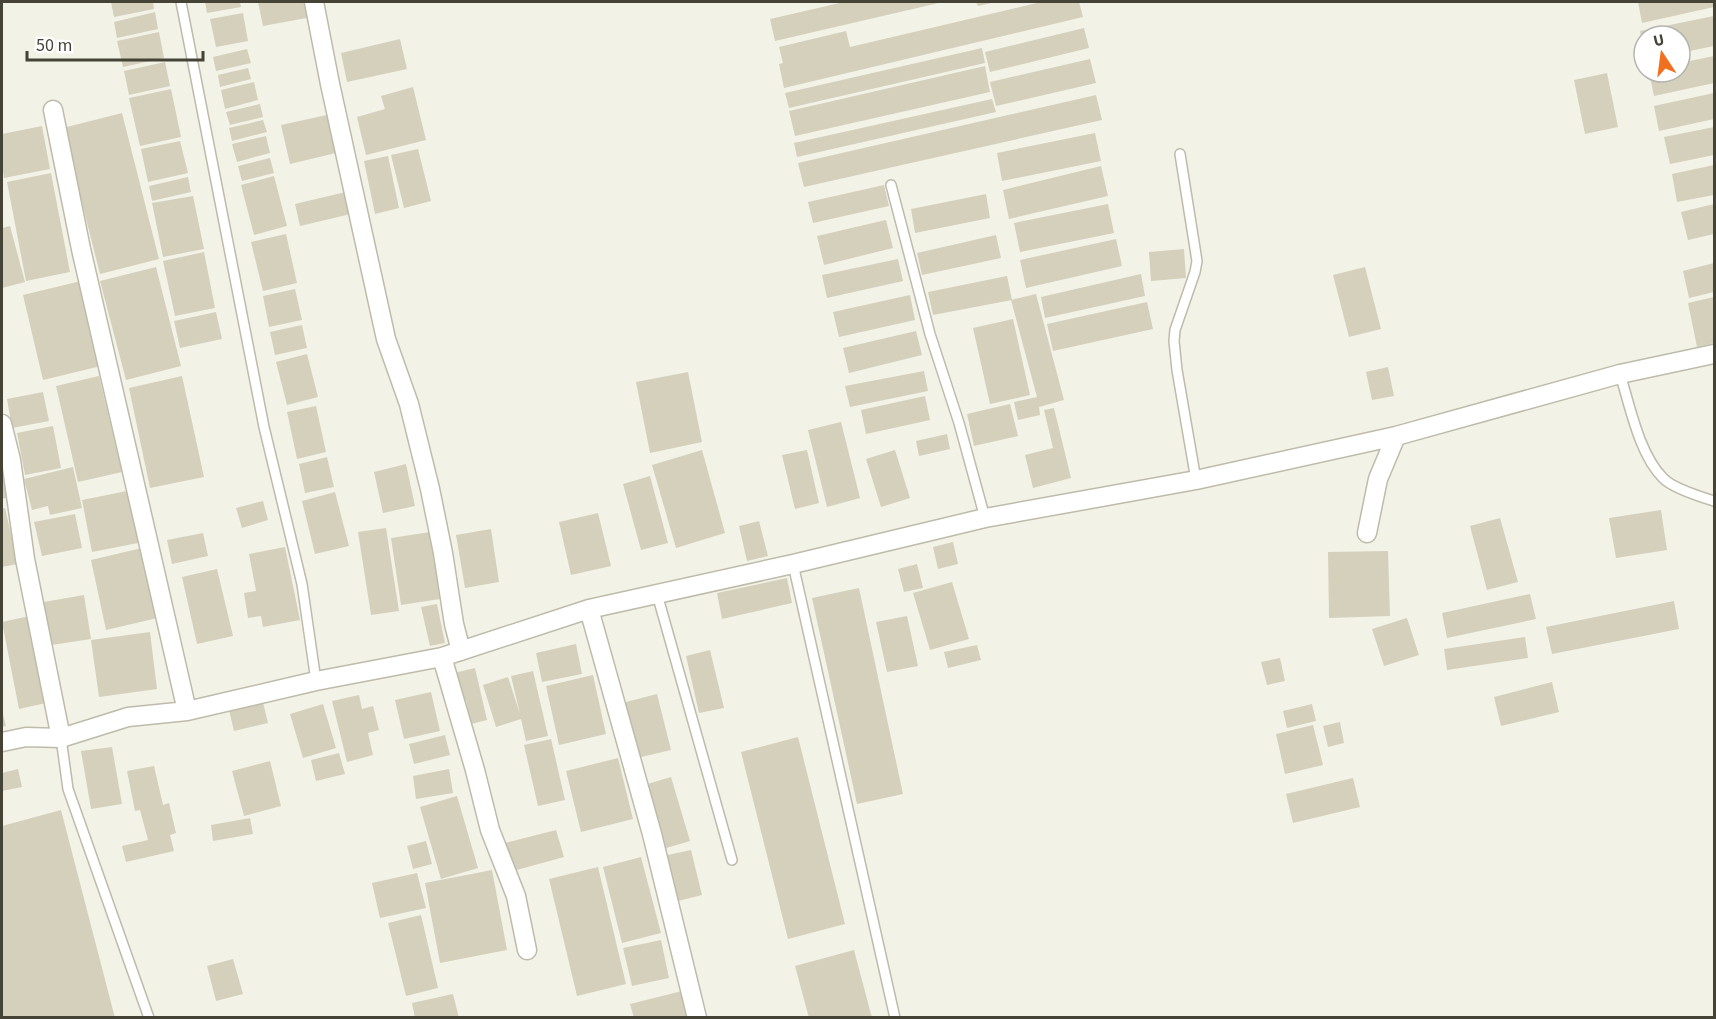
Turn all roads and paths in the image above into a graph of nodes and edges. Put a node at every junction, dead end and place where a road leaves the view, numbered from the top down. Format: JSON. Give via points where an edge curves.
{"nodes":[{"id":1,"x":181,"y":2,"type":"edge"},
{"id":2,"x":314,"y":2,"type":"edge"},
{"id":3,"x":53,"y":110,"type":"dead end"},
{"id":4,"x":1180,"y":154,"type":"dead end"},
{"id":5,"x":891,"y":185,"type":"dead end"},
{"id":6,"x":1714,"y":354,"type":"edge"},
{"id":7,"x":1620,"y":374,"type":"junction"},
{"id":8,"x":2,"y":424,"type":"edge"},
{"id":9,"x":1396,"y":436,"type":"junction"},
{"id":10,"x":1196,"y":480,"type":"junction"},
{"id":11,"x":1714,"y":501,"type":"edge"},
{"id":12,"x":985,"y":519,"type":"junction"},
{"id":13,"x":1368,"y":533,"type":"dead end"},
{"id":14,"x":793,"y":564,"type":"junction"},
{"id":15,"x":657,"y":594,"type":"junction"},
{"id":16,"x":589,"y":609,"type":"junction"},
{"id":17,"x":461,"y":651,"type":"junction"},
{"id":18,"x":442,"y":657,"type":"junction"},
{"id":19,"x":316,"y":681,"type":"junction"},
{"id":20,"x":187,"y":711,"type":"junction"},
{"id":21,"x":61,"y":738,"type":"junction"},
{"id":22,"x":2,"y":742,"type":"edge"},
{"id":23,"x":732,"y":860,"type":"dead end"},
{"id":24,"x":527,"y":950,"type":"dead end"},
{"id":25,"x":149,"y":1017,"type":"edge"},
{"id":26,"x":697,"y":1017,"type":"edge"},
{"id":27,"x":895,"y":1017,"type":"edge"}],
"edges":[{"from":1,"to":19,"type":"lane","via":[[264,427],[302,584]]},
{"from":2,"to":17,"type":"street","via":[[386,339],[430,489]]},
{"from":3,"to":20,"type":"street"},
{"from":4,"to":10,"type":"lane","via":[[1197,261],[1174,340]]},
{"from":5,"to":12,"type":"lane"},
{"from":6,"to":7,"type":"street"},
{"from":7,"to":9,"type":"street"},
{"from":7,"to":11,"type":"lane","via":[[1646,455],[1664,480]]},
{"from":8,"to":21,"type":"street"},
{"from":9,"to":10,"type":"street"},
{"from":9,"to":13,"type":"street","via":[[1378,479]]},
{"from":10,"to":12,"type":"street"},
{"from":12,"to":14,"type":"street"},
{"from":14,"to":15,"type":"street"},
{"from":14,"to":27,"type":"lane"},
{"from":15,"to":16,"type":"street"},
{"from":15,"to":23,"type":"lane"},
{"from":16,"to":17,"type":"street"},
{"from":16,"to":26,"type":"street","via":[[652,834]]},
{"from":17,"to":18,"type":"street"},
{"from":18,"to":19,"type":"street"},
{"from":18,"to":24,"type":"street","via":[[490,830],[516,896]]},
{"from":19,"to":20,"type":"street"},
{"from":20,"to":21,"type":"street","via":[[128,717]]},
{"from":21,"to":22,"type":"street","via":[[26,737]]},
{"from":21,"to":25,"type":"lane","via":[[68,789]]}]}
